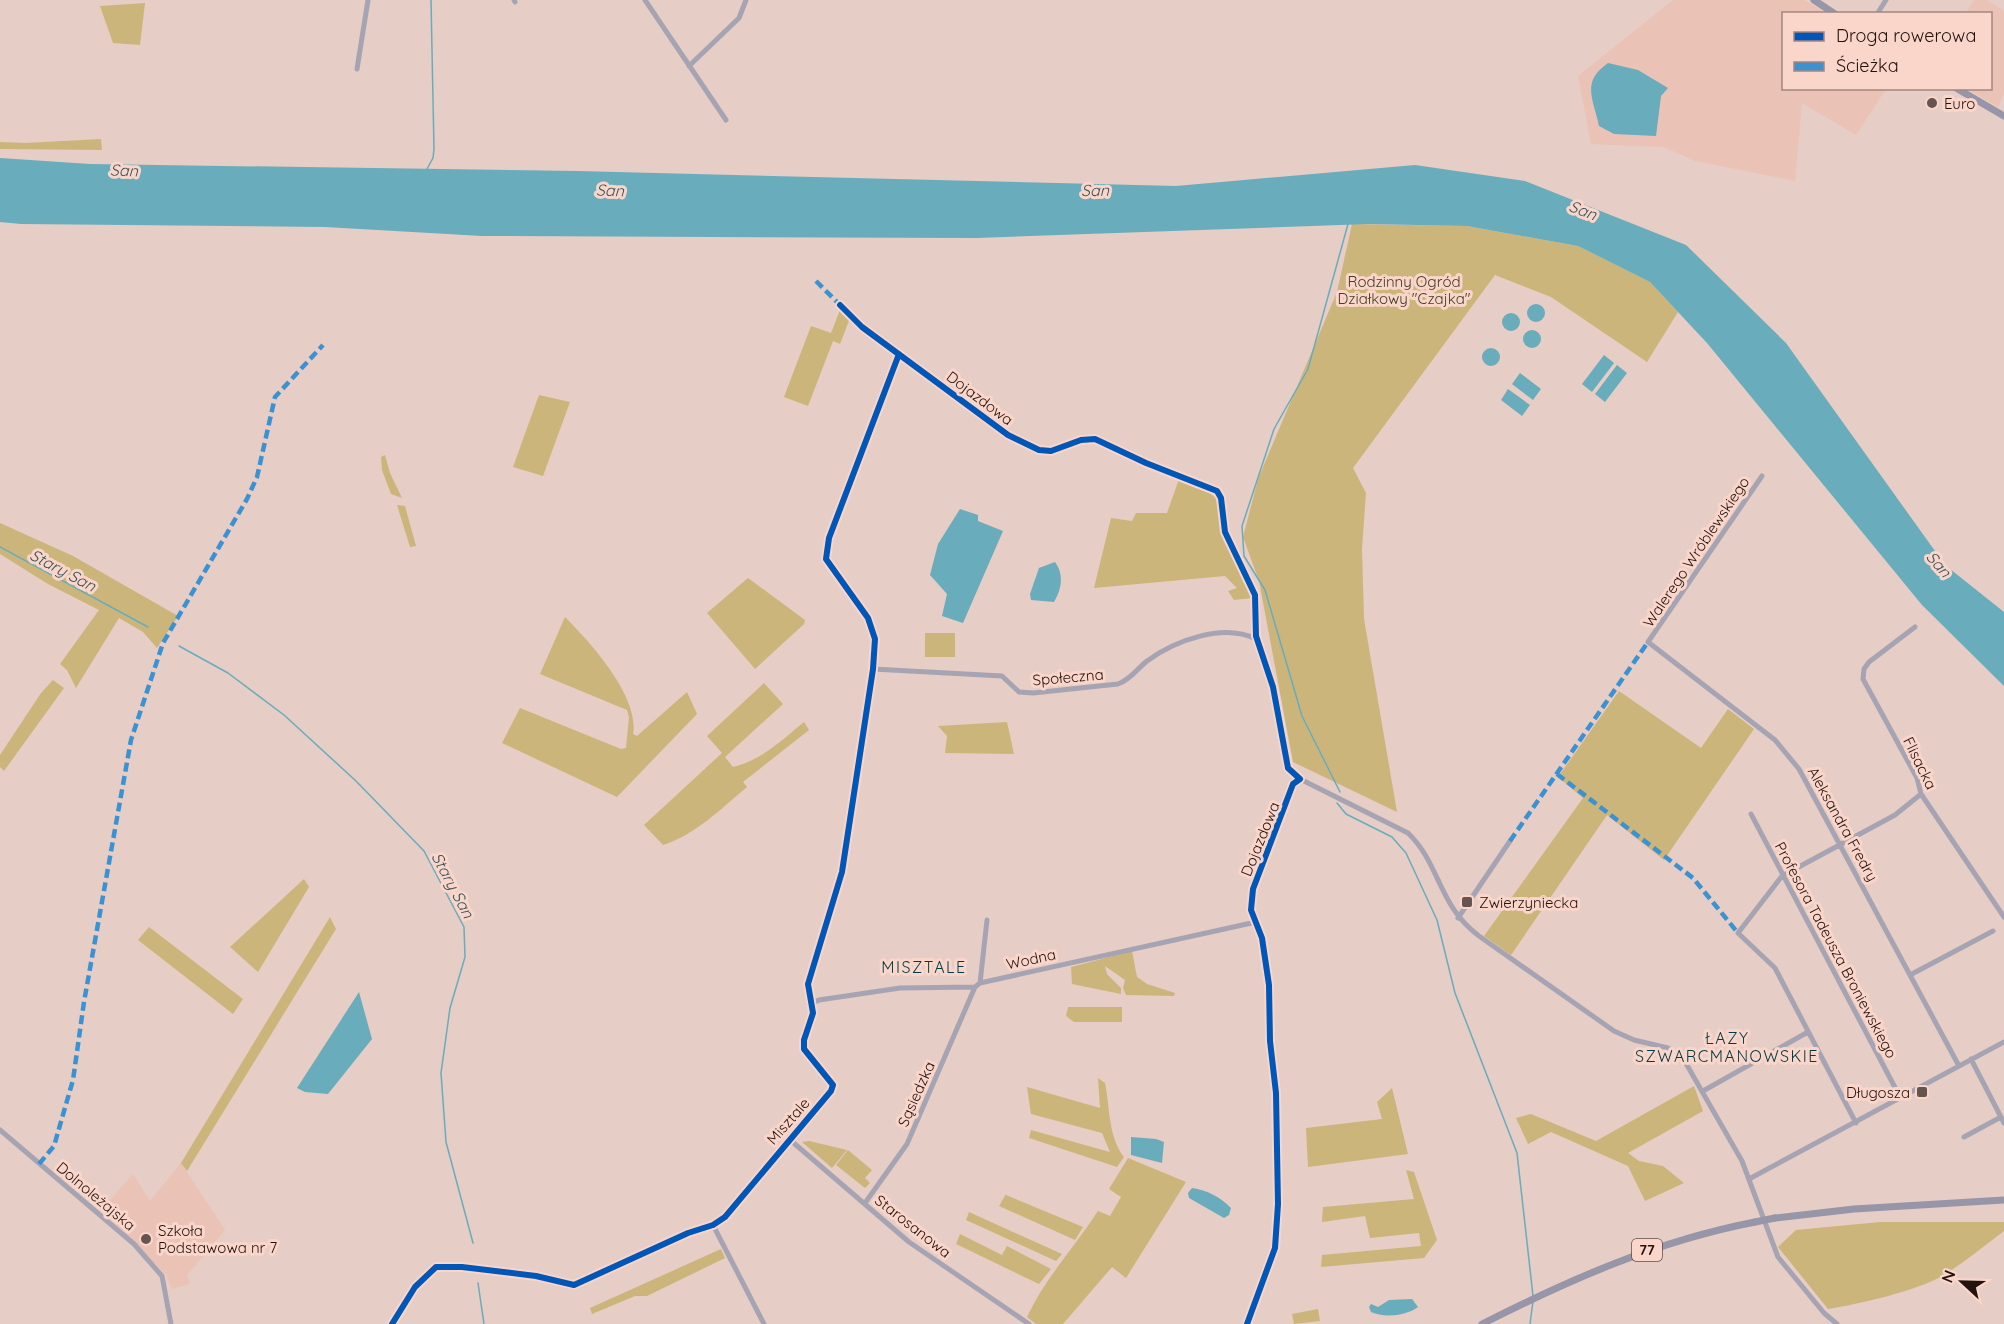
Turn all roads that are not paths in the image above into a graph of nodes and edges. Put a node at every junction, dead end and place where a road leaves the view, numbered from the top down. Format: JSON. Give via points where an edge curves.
{"nodes":[{"id":1,"x":368,"y":0,"type":"edge"},
{"id":2,"x":645,"y":0,"type":"edge"},
{"id":3,"x":746,"y":0,"type":"edge"},
{"id":4,"x":1814,"y":0,"type":"edge"},
{"id":5,"x":1832,"y":12,"type":"edge"},
{"id":6,"x":689,"y":66,"type":"junction"},
{"id":7,"x":357,"y":69,"type":"dead end"},
{"id":8,"x":1959,"y":90,"type":"edge"},
{"id":9,"x":2004,"y":116,"type":"edge"},
{"id":10,"x":726,"y":120,"type":"dead end"},
{"id":11,"x":840,"y":304,"type":"dead end"},
{"id":12,"x":899,"y":354,"type":"junction"},
{"id":13,"x":1762,"y":476,"type":"dead end"},
{"id":14,"x":1915,"y":627,"type":"dead end"},
{"id":15,"x":1257,"y":639,"type":"junction"},
{"id":16,"x":1648,"y":642,"type":"joint"},
{"id":17,"x":873,"y":669,"type":"junction"},
{"id":18,"x":1288,"y":768,"type":"junction"},
{"id":19,"x":1300,"y":779,"type":"junction"},
{"id":20,"x":1293,"y":784,"type":"junction"},
{"id":21,"x":1921,"y":794,"type":"junction"},
{"id":22,"x":1751,"y":814,"type":"dead end"},
{"id":23,"x":1510,"y":841,"type":"dead end"},
{"id":24,"x":1842,"y":844,"type":"junction"},
{"id":25,"x":1782,"y":876,"type":"junction"},
{"id":26,"x":2004,"y":917,"type":"edge"},
{"id":27,"x":1458,"y":918,"type":"junction"},
{"id":28,"x":987,"y":920,"type":"dead end"},
{"id":29,"x":1256,"y":921,"type":"junction"},
{"id":30,"x":1993,"y":931,"type":"dead end"},
{"id":31,"x":1911,"y":975,"type":"junction"},
{"id":32,"x":977,"y":985,"type":"junction"},
{"id":33,"x":811,"y":1004,"type":"junction"},
{"id":34,"x":1808,"y":1032,"type":"junction"},
{"id":35,"x":2004,"y":1041,"type":"edge"},
{"id":36,"x":1971,"y":1059,"type":"junction"},
{"id":37,"x":1959,"y":1066,"type":"junction"},
{"id":38,"x":1703,"y":1090,"type":"junction"},
{"id":39,"x":1900,"y":1097,"type":"junction"},
{"id":40,"x":2001,"y":1117,"type":"junction"},
{"id":41,"x":1856,"y":1123,"type":"junction"},
{"id":42,"x":2004,"y":1123,"type":"edge"},
{"id":43,"x":0,"y":1130,"type":"edge"},
{"id":44,"x":1964,"y":1137,"type":"dead end"},
{"id":45,"x":789,"y":1139,"type":"junction"},
{"id":46,"x":1749,"y":1179,"type":"junction"},
{"id":47,"x":2004,"y":1200,"type":"edge"},
{"id":48,"x":865,"y":1203,"type":"junction"},
{"id":49,"x":713,"y":1225,"type":"junction"},
{"id":50,"x":171,"y":1324,"type":"edge"},
{"id":51,"x":392,"y":1324,"type":"edge"},
{"id":52,"x":764,"y":1324,"type":"edge"},
{"id":53,"x":1029,"y":1324,"type":"edge"},
{"id":54,"x":1247,"y":1324,"type":"edge"},
{"id":55,"x":1482,"y":1324,"type":"edge"},
{"id":56,"x":1838,"y":1324,"type":"edge"}],
"edges":[{"from":1,"to":7,"type":"street"},
{"from":2,"to":6,"type":"street"},
{"from":3,"to":6,"type":"street","via":[[739,18]]},
{"from":4,"to":5,"type":"main road"},
{"from":6,"to":10,"type":"street"},
{"from":8,"to":9,"type":"main road"},
{"from":11,"to":12,"type":"street","name":"Dojazdowa","via":[[862,327]]},
{"from":12,"to":15,"type":"street","name":"Dojazdowa","via":[[1001,430],[1039,450],[1051,451],[1095,439],[1217,491],[1225,532],[1255,595]]},
{"from":12,"to":17,"type":"street","name":"Misztale","via":[[829,538],[826,559],[868,618],[875,639]]},
{"from":13,"to":16,"type":"street","name":"Walerego Wróblewskiego"},
{"from":14,"to":21,"type":"street","name":"Flisacka","via":[[1869,662],[1863,669],[1863,679],[1917,778]]},
{"from":15,"to":17,"type":"street","name":"Społeczna","via":[[1236,632],[1217,633],[1179,645],[1148,661],[1118,684],[1033,693],[1019,692],[1002,676]]},
{"from":15,"to":18,"type":"street","name":"Dojazdowa","via":[[1273,687]]},
{"from":16,"to":24,"type":"street","name":"Aleksandra Fredry","via":[[1778,742],[1799,769]]},
{"from":17,"to":33,"type":"street","name":"Misztale","via":[[842,872],[808,984]]},
{"from":18,"to":19,"type":"street"},
{"from":18,"to":20,"type":"street","name":"Dojazdowa"},
{"from":19,"to":20,"type":"street"},
{"from":19,"to":27,"type":"street","via":[[1408,833],[1420,845]]},
{"from":20,"to":29,"type":"street","name":"Dojazdowa","via":[[1253,889],[1251,910]]},
{"from":21,"to":24,"type":"street","via":[[1895,815]]},
{"from":21,"to":26,"type":"street","name":"Flisacka"},
{"from":22,"to":25,"type":"street","name":"Profesora Tadeusza Broniewskiego"},
{"from":23,"to":27,"type":"street"},
{"from":24,"to":25,"type":"street"},
{"from":24,"to":31,"type":"street","name":"Aleksandra Fredry"},
{"from":25,"to":34,"type":"street","via":[[1738,933],[1775,968]]},
{"from":25,"to":39,"type":"street","name":"Profesora Tadeusza Broniewskiego"},
{"from":27,"to":38,"type":"street","via":[[1607,1027],[1634,1040],[1674,1051]]},
{"from":28,"to":32,"type":"street","name":"Sąsiedzka"},
{"from":29,"to":32,"type":"street","name":"Wodna"},
{"from":29,"to":54,"type":"street","name":"Dojazdowa","via":[[1269,985],[1278,1204],[1275,1248]]},
{"from":30,"to":31,"type":"street"},
{"from":31,"to":37,"type":"street","name":"Aleksandra Fredry"},
{"from":32,"to":33,"type":"street","name":"Wodna","via":[[900,988]]},
{"from":32,"to":48,"type":"street","name":"Sąsiedzka","via":[[907,1144]]},
{"from":33,"to":45,"type":"street","name":"Misztale","via":[[813,1013],[804,1049],[833,1084]]},
{"from":34,"to":38,"type":"street"},
{"from":34,"to":41,"type":"street"},
{"from":35,"to":36,"type":"street"},
{"from":36,"to":37,"type":"street"},
{"from":36,"to":40,"type":"street"},
{"from":37,"to":39,"type":"street"},
{"from":38,"to":46,"type":"street"},
{"from":39,"to":41,"type":"street"},
{"from":40,"to":42,"type":"street"},
{"from":40,"to":44,"type":"street"},
{"from":41,"to":46,"type":"street"},
{"from":43,"to":50,"type":"street","name":"Dolnoleżajska","via":[[134,1244],[162,1276]]},
{"from":45,"to":48,"type":"street","name":"Starosanowa"},
{"from":45,"to":49,"type":"street","name":"Misztale","via":[[725,1217]]},
{"from":46,"to":56,"type":"street","via":[[1778,1257],[1824,1313]]},
{"from":47,"to":55,"type":"main road","number":"77","bridge":true,"via":[[1854,1209],[1755,1222],[1656,1246]]},
{"from":48,"to":53,"type":"street","name":"Starosanowa","via":[[909,1242]]},
{"from":49,"to":51,"type":"street","name":"Misztale","via":[[574,1285],[536,1276],[436,1268],[415,1287]]},
{"from":49,"to":52,"type":"street"}]}
